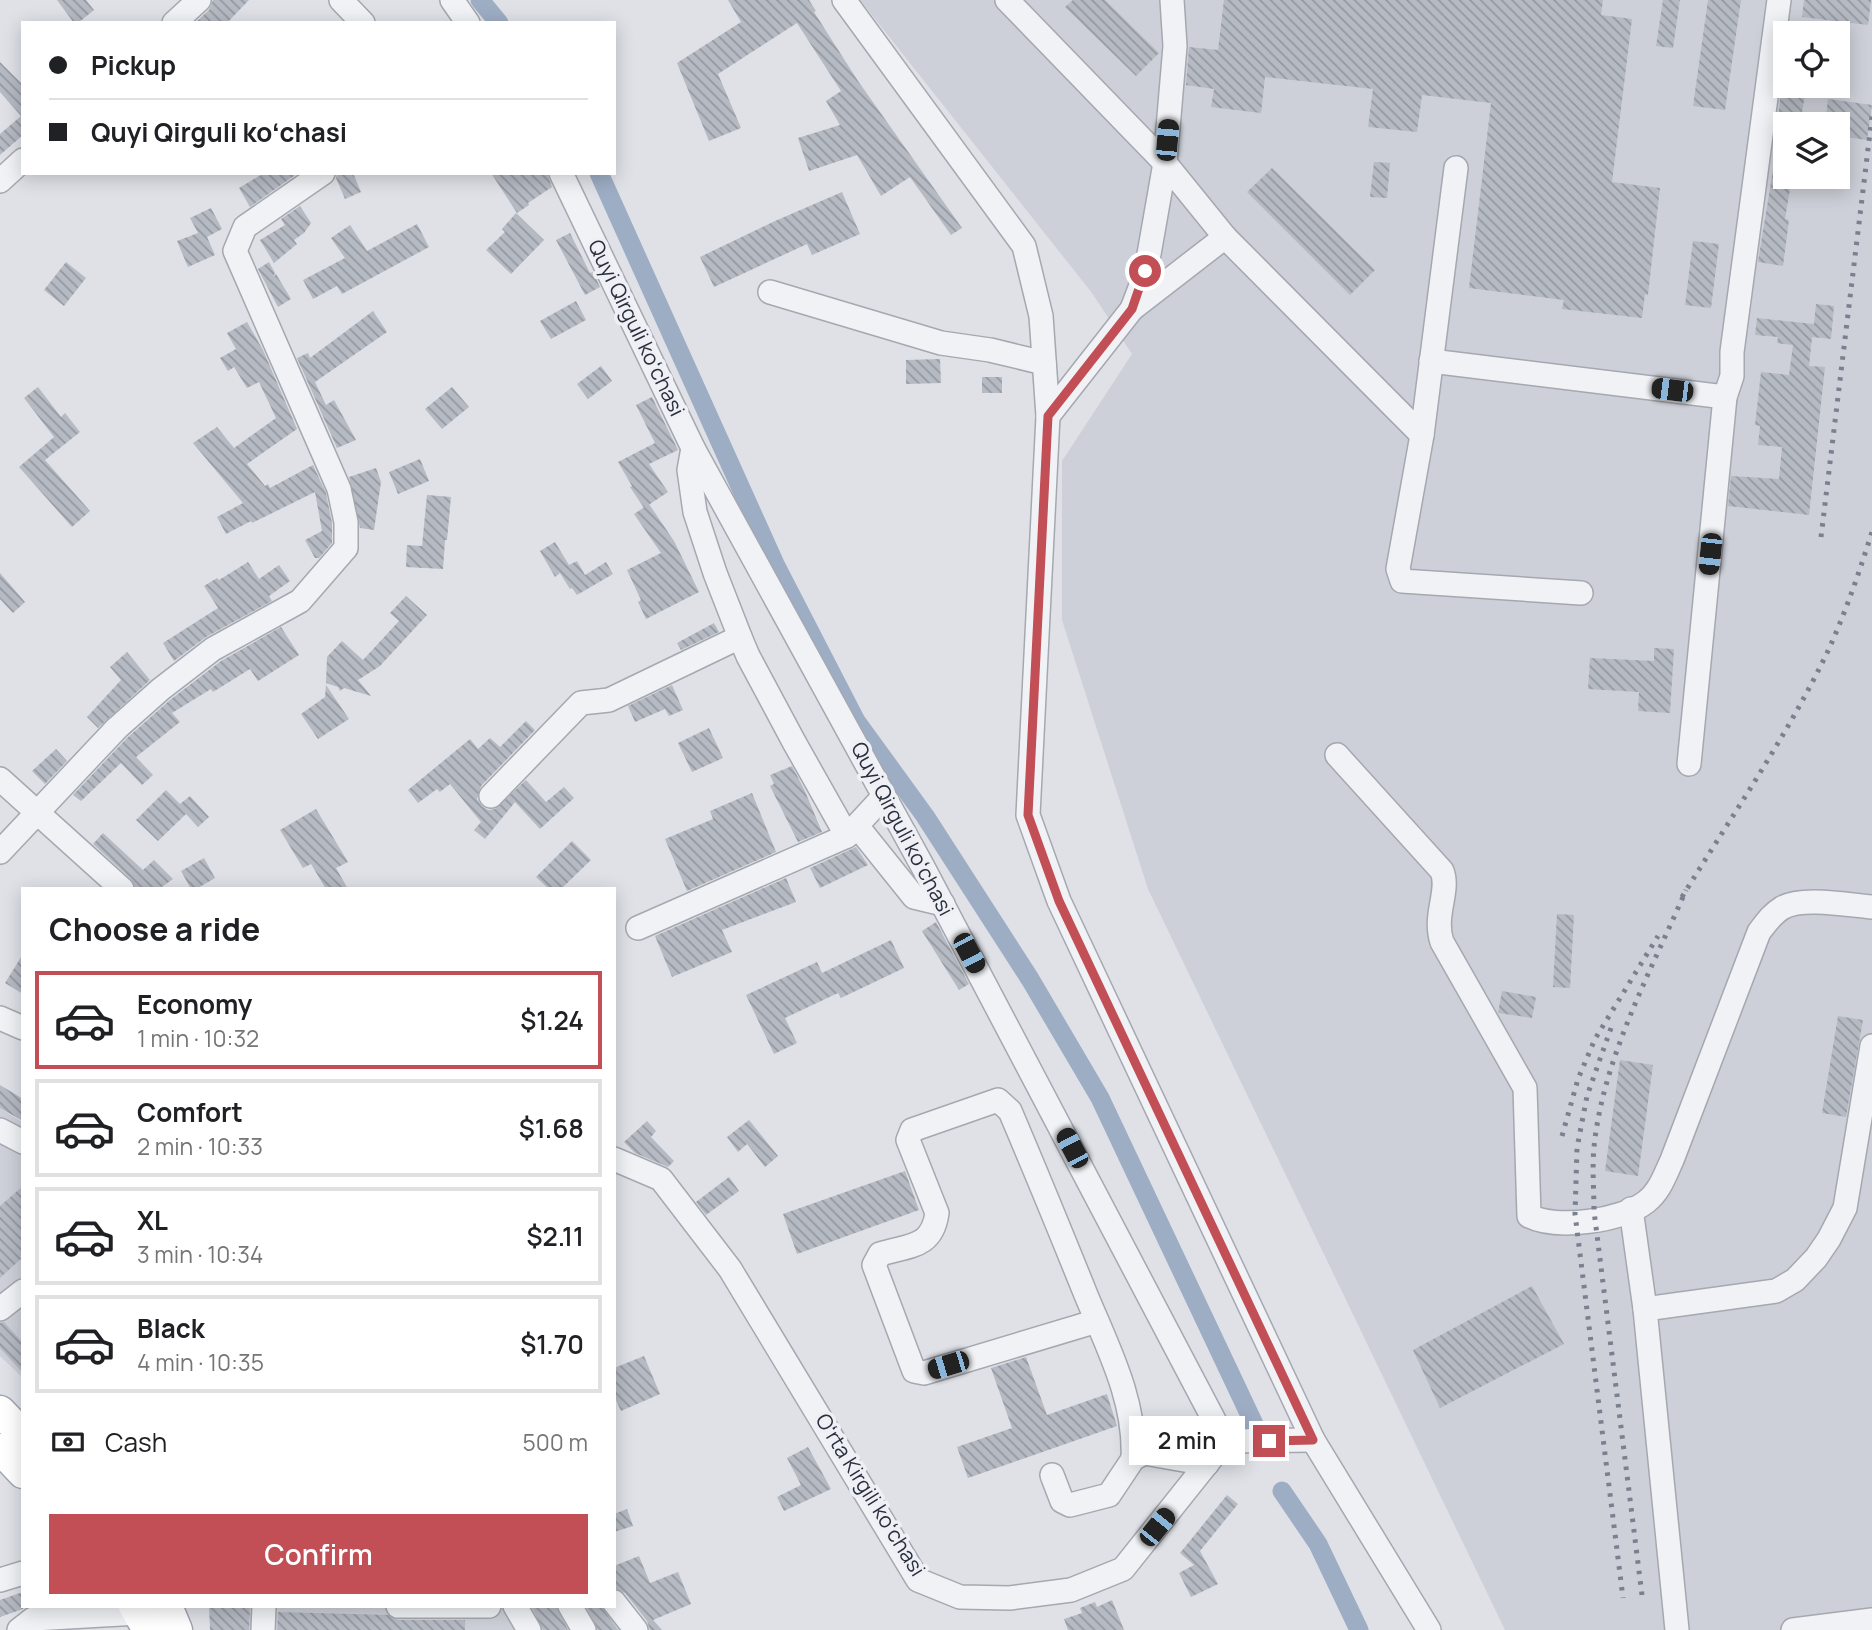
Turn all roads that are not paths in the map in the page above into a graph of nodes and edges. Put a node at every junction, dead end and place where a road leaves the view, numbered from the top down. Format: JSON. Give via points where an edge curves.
{"nodes":[{"id":1,"x":198,"y":0,"type":"edge"},
{"id":2,"x":341,"y":0,"type":"edge"},
{"id":3,"x":452,"y":0,"type":"edge"},
{"id":4,"x":844,"y":0,"type":"edge"},
{"id":5,"x":1007,"y":0,"type":"edge"},
{"id":6,"x":1172,"y":0,"type":"edge"},
{"id":7,"x":1779,"y":0,"type":"edge"},
{"id":8,"x":176,"y":21,"type":"edge"},
{"id":9,"x":361,"y":21,"type":"edge"},
{"id":10,"x":467,"y":21,"type":"edge"},
{"id":11,"x":21,"y":162,"type":"edge"},
{"id":12,"x":1165,"y":163,"type":"junction"},
{"id":13,"x":1456,"y":168,"type":"dead end"},
{"id":14,"x":320,"y":175,"type":"edge"},
{"id":15,"x":562,"y":175,"type":"edge"},
{"id":16,"x":0,"y":181,"type":"edge"},
{"id":17,"x":1224,"y":237,"type":"junction"},
{"id":18,"x":770,"y":292,"type":"dead end"},
{"id":19,"x":1132,"y":309,"type":"junction"},
{"id":20,"x":1431,"y":361,"type":"junction"},
{"id":21,"x":1044,"y":363,"type":"junction"},
{"id":22,"x":1725,"y":397,"type":"junction"},
{"id":23,"x":1048,"y":416,"type":"junction"},
{"id":24,"x":1422,"y":435,"type":"junction"},
{"id":25,"x":693,"y":448,"type":"junction"},
{"id":26,"x":1581,"y":593,"type":"dead end"},
{"id":27,"x":740,"y":637,"type":"junction"},
{"id":28,"x":1337,"y":755,"type":"dead end"},
{"id":29,"x":1689,"y":764,"type":"dead end"},
{"id":30,"x":0,"y":779,"type":"edge"},
{"id":31,"x":491,"y":796,"type":"dead end"},
{"id":32,"x":884,"y":796,"type":"junction"},
{"id":33,"x":37,"y":813,"type":"junction"},
{"id":34,"x":852,"y":831,"type":"junction"},
{"id":35,"x":0,"y":852,"type":"edge"},
{"id":36,"x":120,"y":887,"type":"edge"},
{"id":37,"x":943,"y":904,"type":"junction"},
{"id":38,"x":1872,"y":906,"type":"edge"},
{"id":39,"x":639,"y":928,"type":"dead end"},
{"id":40,"x":0,"y":1018,"type":"edge"},
{"id":41,"x":21,"y":1027,"type":"edge"},
{"id":42,"x":1872,"y":1046,"type":"edge"},
{"id":43,"x":0,"y":1130,"type":"edge"},
{"id":44,"x":21,"y":1141,"type":"edge"},
{"id":45,"x":616,"y":1160,"type":"edge"},
{"id":46,"x":1631,"y":1209,"type":"junction"},
{"id":47,"x":865,"y":1239,"type":"dead end"},
{"id":48,"x":874,"y":1265,"type":"junction"},
{"id":49,"x":21,"y":1293,"type":"edge"},
{"id":50,"x":0,"y":1309,"type":"edge"},
{"id":51,"x":1645,"y":1309,"type":"junction"},
{"id":52,"x":1097,"y":1321,"type":"junction"},
{"id":53,"x":0,"y":1411,"type":"edge"},
{"id":54,"x":21,"y":1433,"type":"edge"},
{"id":55,"x":1313,"y":1440,"type":"junction"},
{"id":56,"x":1225,"y":1441,"type":"junction"},
{"id":57,"x":0,"y":1449,"type":"edge"},
{"id":58,"x":1133,"y":1459,"type":"junction"},
{"id":59,"x":1207,"y":1464,"type":"junction"},
{"id":60,"x":21,"y":1471,"type":"edge"},
{"id":61,"x":1052,"y":1475,"type":"dead end"},
{"id":62,"x":21,"y":1574,"type":"edge"},
{"id":63,"x":0,"y":1580,"type":"edge"},
{"id":64,"x":616,"y":1605,"type":"edge"},
{"id":65,"x":264,"y":1608,"type":"edge"},
{"id":66,"x":516,"y":1608,"type":"edge"},
{"id":67,"x":571,"y":1608,"type":"edge"},
{"id":68,"x":147,"y":1614,"type":"edge"},
{"id":69,"x":1872,"y":1620,"type":"edge"},
{"id":70,"x":19,"y":1630,"type":"edge"},
{"id":71,"x":177,"y":1630,"type":"edge"},
{"id":72,"x":264,"y":1630,"type":"edge"},
{"id":73,"x":529,"y":1630,"type":"edge"},
{"id":74,"x":584,"y":1630,"type":"edge"},
{"id":75,"x":636,"y":1630,"type":"edge"},
{"id":76,"x":1429,"y":1630,"type":"edge"},
{"id":77,"x":1677,"y":1630,"type":"edge"},
{"id":78,"x":1793,"y":1630,"type":"edge"}],
"edges":[{"from":1,"to":8,"type":"street"},
{"from":2,"to":9,"type":"street"},
{"from":3,"to":10,"type":"street"},
{"from":4,"to":21,"type":"street","via":[[1024,246],[1041,316]]},
{"from":5,"to":12,"type":"street"},
{"from":6,"to":12,"type":"street","via":[[1175,46]]},
{"from":7,"to":22,"type":"street","via":[[1732,376]]},
{"from":11,"to":16,"type":"street"},
{"from":12,"to":17,"type":"street"},
{"from":12,"to":19,"type":"street","via":[[1149,254]]},
{"from":13,"to":20,"type":"street"},
{"from":14,"to":33,"type":"street","via":[[245,227],[235,251],[339,489],[346,548],[300,601],[213,649],[160,689]]},
{"from":15,"to":25,"type":"street","name":"Quyi Qirguli koʻchasi"},
{"from":17,"to":19,"type":"street"},
{"from":17,"to":24,"type":"street"},
{"from":18,"to":21,"type":"street","via":[[941,343]]},
{"from":19,"to":23,"type":"street"},
{"from":20,"to":22,"type":"street"},
{"from":20,"to":24,"type":"street"},
{"from":21,"to":23,"type":"street"},
{"from":22,"to":29,"type":"street"},
{"from":23,"to":55,"type":"street","via":[[1028,815],[1059,901]]},
{"from":24,"to":26,"type":"street","via":[[1398,569],[1402,581]]},
{"from":25,"to":27,"type":"street","via":[[689,470],[695,512]]},
{"from":25,"to":32,"type":"street","name":"Quyi Qirguli koʻchasi"},
{"from":27,"to":31,"type":"street","via":[[609,701],[581,702]]},
{"from":27,"to":34,"type":"street","via":[[794,742]]},
{"from":28,"to":46,"type":"street","via":[[1443,871],[1446,880],[1438,930],[1442,942],[1525,1088],[1529,1216],[1576,1224]]},
{"from":30,"to":33,"type":"street"},
{"from":32,"to":34,"type":"street"},
{"from":32,"to":37,"type":"street","name":"Quyi Qirguli koʻchasi"},
{"from":33,"to":35,"type":"street"},
{"from":33,"to":36,"type":"street"},
{"from":34,"to":37,"type":"street","via":[[914,897]]},
{"from":34,"to":39,"type":"street"},
{"from":37,"to":56,"type":"street","name":"Quyi Qirguli koʻchasi"},
{"from":38,"to":46,"type":"street","via":[[1797,902],[1771,915],[1759,932],[1658,1190]]},
{"from":40,"to":41,"type":"street"},
{"from":42,"to":51,"type":"street","via":[[1845,1208],[1815,1258],[1795,1280],[1776,1291]]},
{"from":43,"to":44,"type":"street"},
{"from":45,"to":59,"type":"street","name":"Oʻrta Kirgili koʻchasi","via":[[661,1179],[730,1269],[918,1580],[960,1597],[1010,1598],[1081,1586],[1123,1569]]},
{"from":46,"to":51,"type":"street"},
{"from":47,"to":48,"type":"street"},
{"from":48,"to":52,"type":"street","via":[[914,1371],[924,1373]]},
{"from":48,"to":52,"type":"street","via":[[880,1254],[925,1241],[932,1234],[937,1213],[908,1140],[912,1130],[999,1100],[1010,1111]]},
{"from":49,"to":50,"type":"street"},
{"from":51,"to":77,"type":"street"},
{"from":52,"to":58,"type":"street","via":[[1127,1396],[1135,1434]]},
{"from":53,"to":54,"type":"main road"},
{"from":55,"to":56,"type":"street"},
{"from":55,"to":76,"type":"street"},
{"from":56,"to":59,"type":"street","name":"Oʻrta Kirgili koʻchasi"},
{"from":57,"to":60,"type":"main road"},
{"from":58,"to":59,"type":"street","via":[[1144,1452]]},
{"from":58,"to":61,"type":"street","via":[[1109,1495],[1070,1505],[1062,1501]]},
{"from":62,"to":63,"type":"street"},
{"from":64,"to":75,"type":"street"},
{"from":65,"to":72,"type":"street"},
{"from":66,"to":73,"type":"street"},
{"from":67,"to":74,"type":"street"},
{"from":68,"to":70,"type":"street","via":[[33,1619]]},
{"from":68,"to":71,"type":"main road"},
{"from":69,"to":78,"type":"street"}]}
